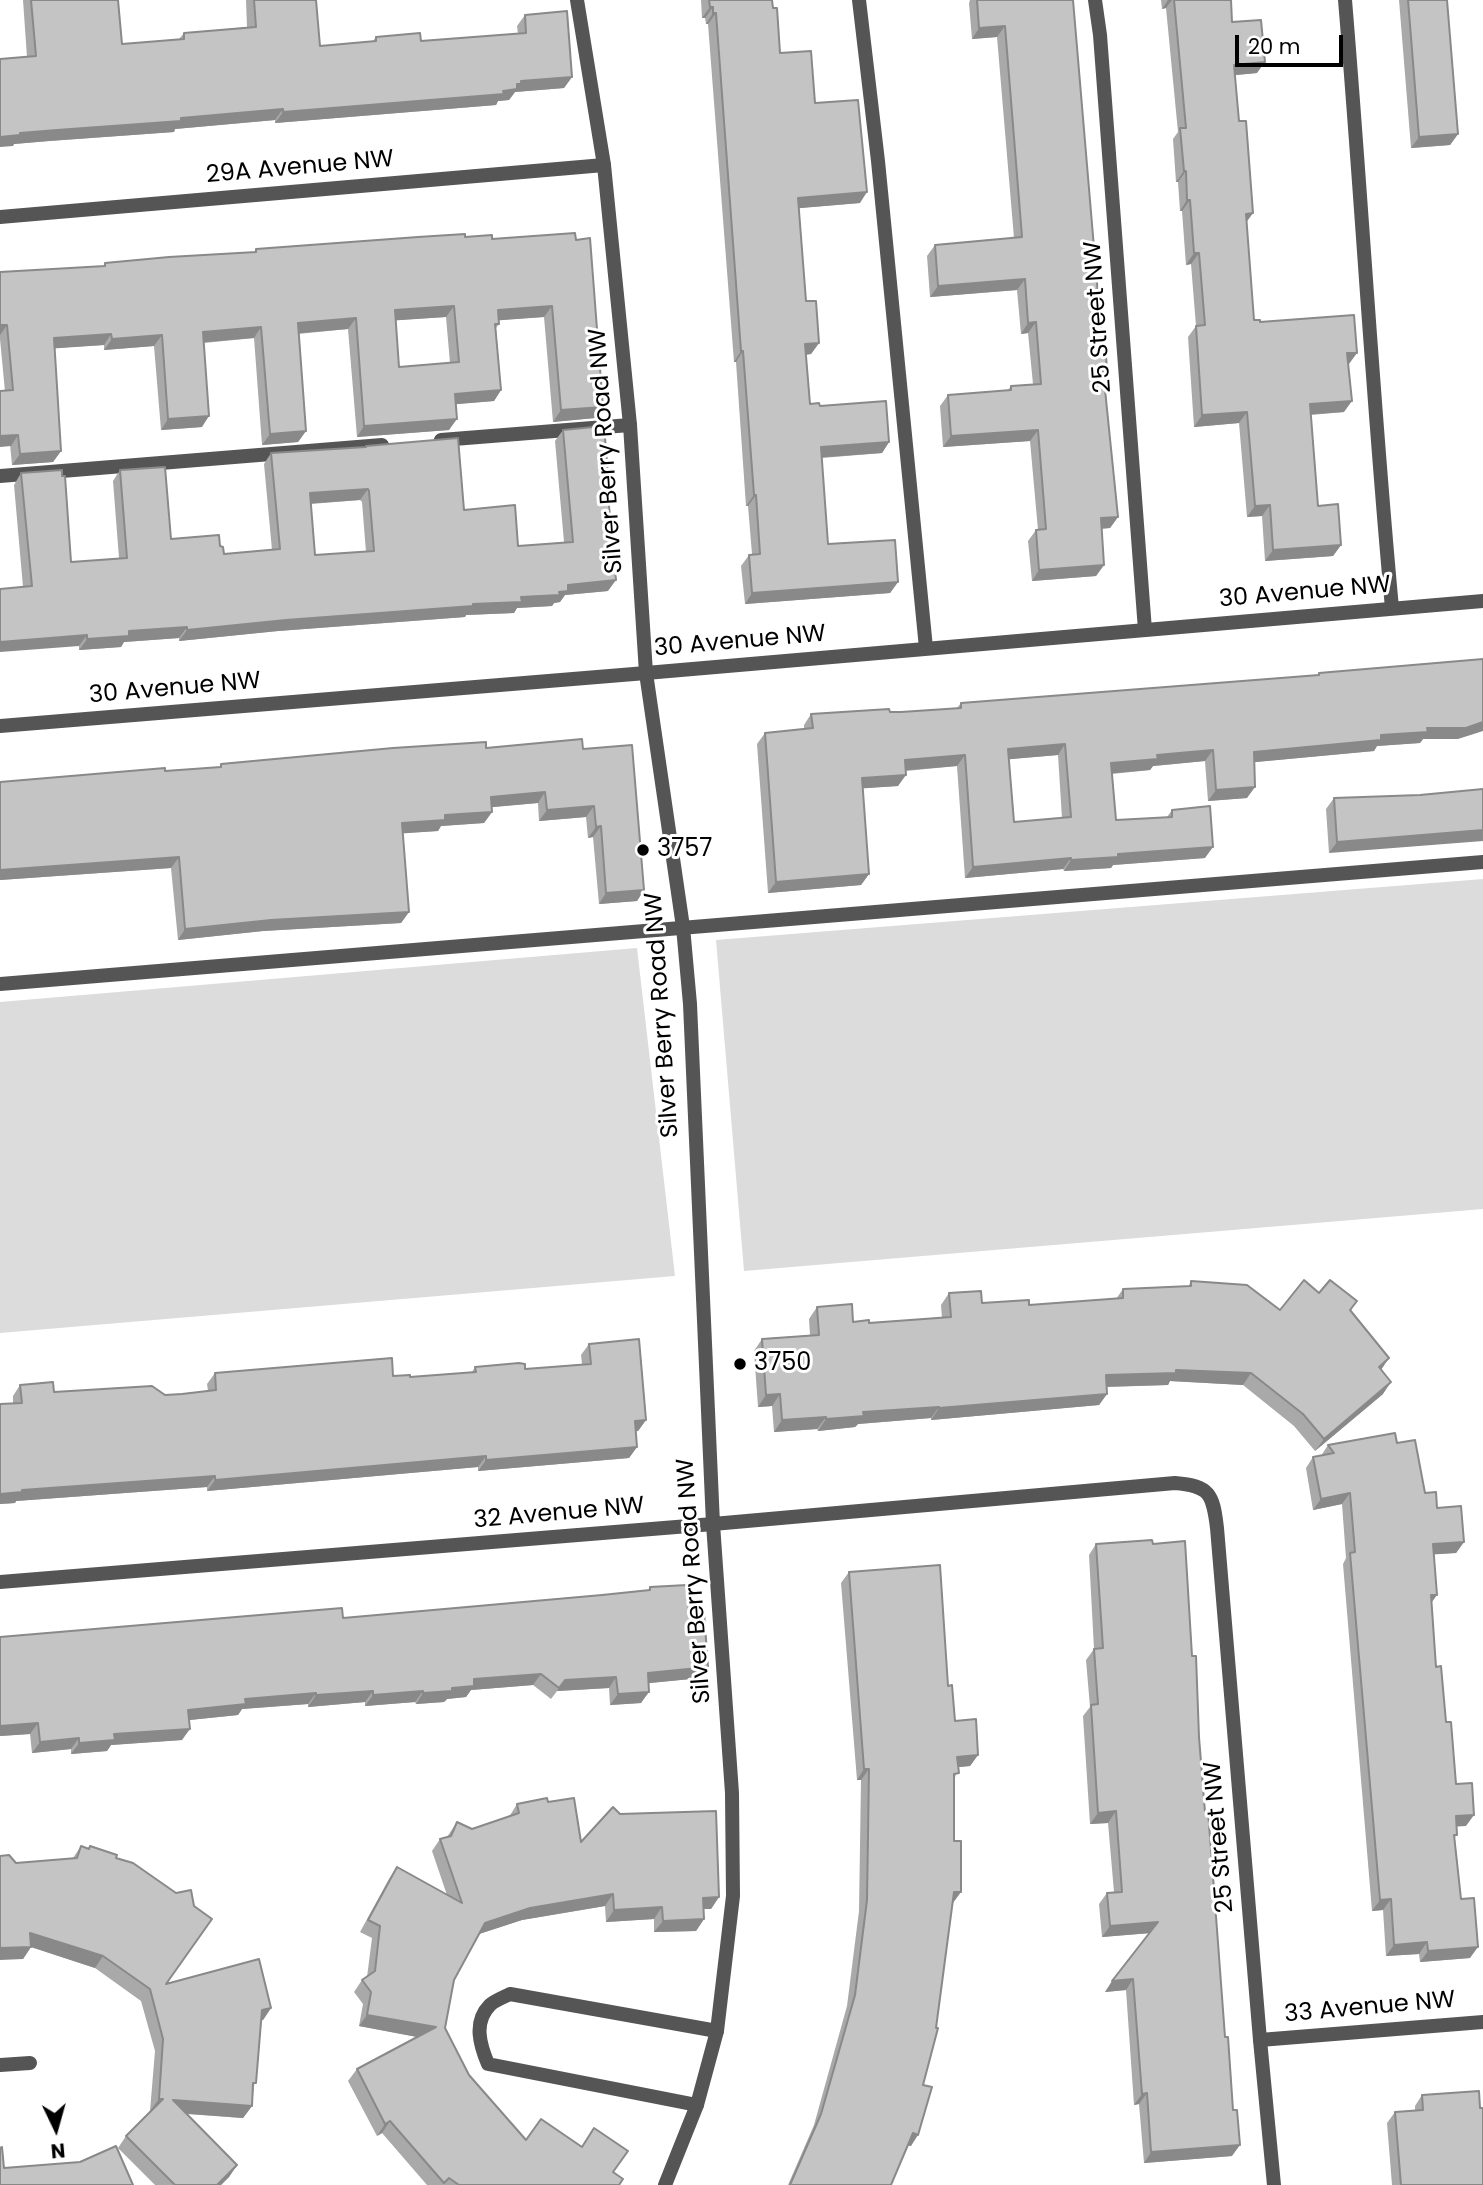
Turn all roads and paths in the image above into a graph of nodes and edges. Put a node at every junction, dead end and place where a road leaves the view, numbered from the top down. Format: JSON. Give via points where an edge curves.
{"nodes":[{"id":1,"x":577,"y":0,"type":"edge"},
{"id":2,"x":859,"y":0,"type":"edge"},
{"id":3,"x":1095,"y":0,"type":"edge"},
{"id":4,"x":1345,"y":0,"type":"edge"},
{"id":5,"x":604,"y":165,"type":"junction"},
{"id":6,"x":0,"y":217,"type":"edge"},
{"id":7,"x":630,"y":425,"type":"junction"},
{"id":8,"x":425,"y":442,"type":"edge"},
{"id":9,"x":397,"y":444,"type":"edge"},
{"id":10,"x":0,"y":476,"type":"edge"},
{"id":11,"x":1483,"y":601,"type":"edge"},
{"id":12,"x":1392,"y":608,"type":"junction"},
{"id":13,"x":1145,"y":630,"type":"junction"},
{"id":14,"x":926,"y":648,"type":"junction"},
{"id":15,"x":646,"y":673,"type":"junction"},
{"id":16,"x":0,"y":726,"type":"edge"},
{"id":17,"x":1483,"y":862,"type":"edge"},
{"id":18,"x":683,"y":927,"type":"junction"},
{"id":19,"x":0,"y":984,"type":"edge"},
{"id":20,"x":1204,"y":1489,"type":"joint"},
{"id":21,"x":713,"y":1524,"type":"junction"},
{"id":22,"x":0,"y":1582,"type":"edge"},
{"id":23,"x":1483,"y":2022,"type":"edge"},
{"id":24,"x":716,"y":2031,"type":"junction"},
{"id":25,"x":1260,"y":2040,"type":"junction"},
{"id":26,"x":30,"y":2063,"type":"dead end"},
{"id":27,"x":0,"y":2066,"type":"edge"},
{"id":28,"x":696,"y":2105,"type":"junction"},
{"id":29,"x":665,"y":2185,"type":"edge"},
{"id":30,"x":1274,"y":2185,"type":"edge"}],
"edges":[{"from":1,"to":5,"type":"street","name":"Silver Berry Road NW"},
{"from":2,"to":14,"type":"street"},
{"from":3,"to":13,"type":"street","name":"25 Street NW"},
{"from":4,"to":12,"type":"street"},
{"from":5,"to":6,"type":"street","name":"29A Avenue NW"},
{"from":5,"to":7,"type":"street","name":"Silver Berry Road NW"},
{"from":7,"to":8,"type":"street"},
{"from":7,"to":15,"type":"street","name":"Silver Berry Road NW"},
{"from":9,"to":10,"type":"street"},
{"from":11,"to":12,"type":"street","name":"30 Avenue NW"},
{"from":12,"to":13,"type":"street","name":"30 Avenue NW"},
{"from":13,"to":14,"type":"street","name":"30 Avenue NW"},
{"from":14,"to":15,"type":"street","name":"30 Avenue NW"},
{"from":15,"to":16,"type":"street","name":"30 Avenue NW"},
{"from":15,"to":18,"type":"street","name":"Silver Berry Road NW"},
{"from":17,"to":18,"type":"street"},
{"from":18,"to":19,"type":"street"},
{"from":18,"to":21,"type":"street","name":"Silver Berry Road NW"},
{"from":20,"to":21,"type":"street","name":"32 Avenue NW","via":[[1175,1483]]},
{"from":20,"to":25,"type":"street","name":"25 Street NW","via":[[1214,1505],[1217,1528]]},
{"from":21,"to":22,"type":"street","name":"32 Avenue NW"},
{"from":21,"to":24,"type":"street","name":"Silver Berry Road NW","via":[[732,1793],[733,1896]]},
{"from":23,"to":25,"type":"street","name":"33 Avenue NW"},
{"from":24,"to":28,"type":"street","name":"Silver Berry Road NW"},
{"from":24,"to":28,"type":"street","via":[[510,1994],[490,2005],[479,2025],[488,2064]]},
{"from":25,"to":30,"type":"street","name":"25 Street NW"},
{"from":26,"to":27,"type":"street"},
{"from":28,"to":29,"type":"street","name":"Silver Berry Road NW"}]}
